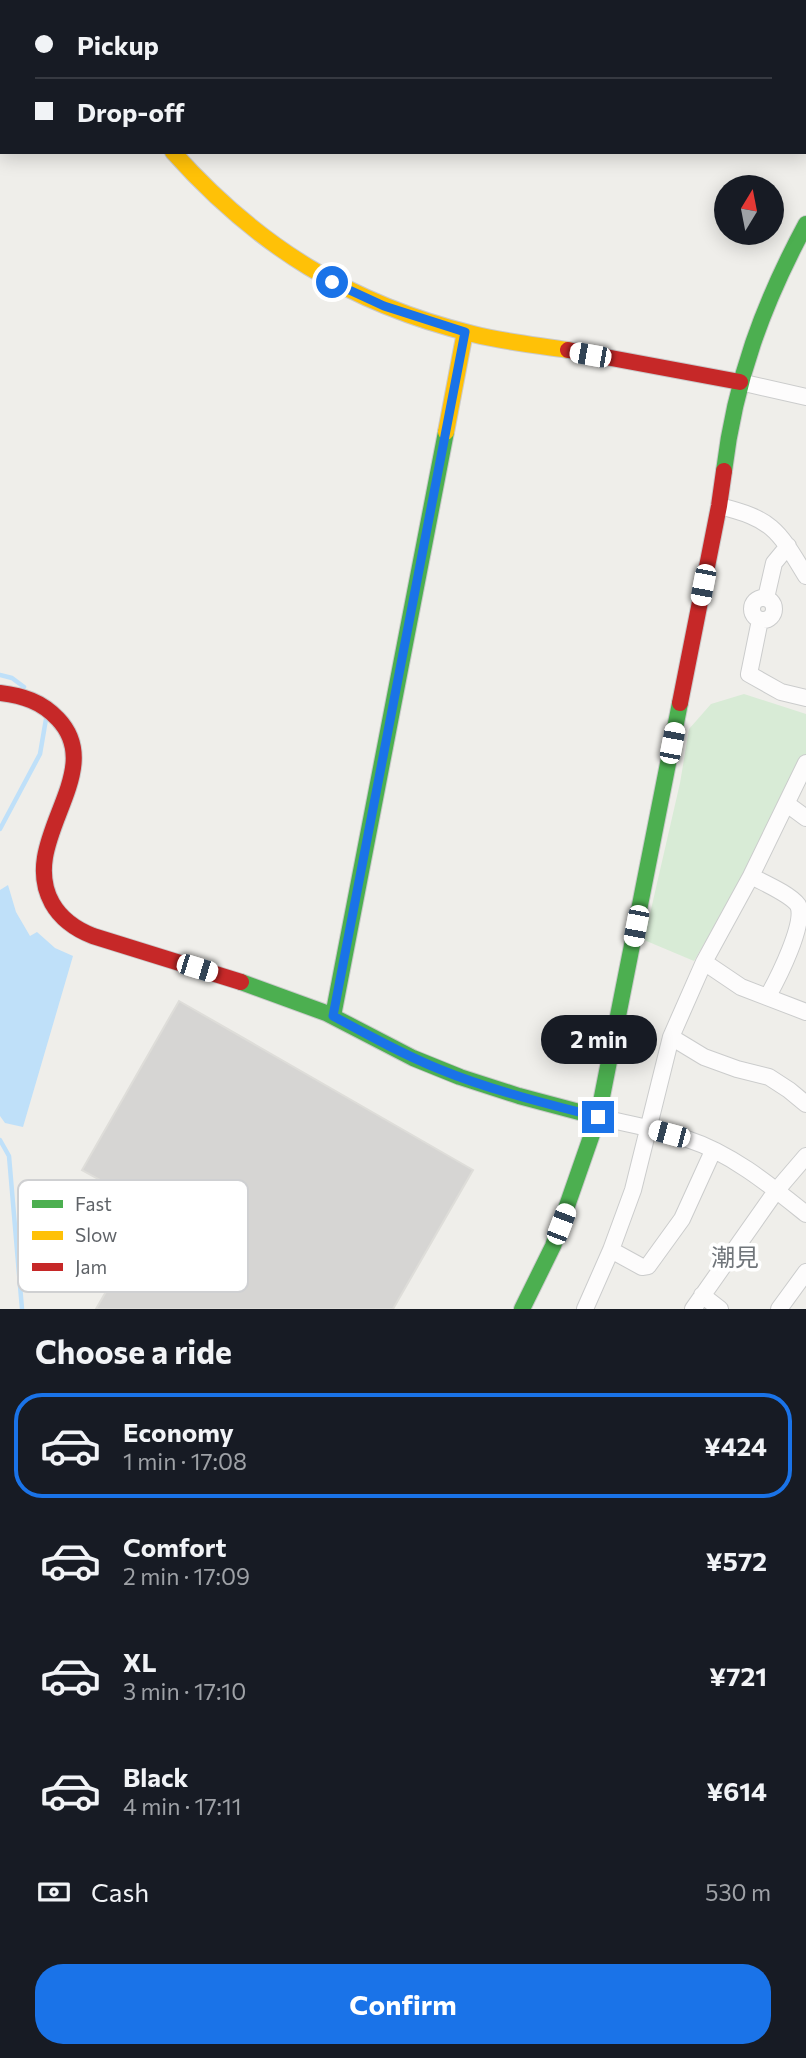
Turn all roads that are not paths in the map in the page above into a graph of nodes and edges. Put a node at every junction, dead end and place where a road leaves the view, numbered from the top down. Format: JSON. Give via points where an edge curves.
{"nodes":[{"id":1,"x":175,"y":154,"type":"edge"},
{"id":2,"x":806,"y":224,"type":"edge"},
{"id":3,"x":465,"y":332,"type":"junction"},
{"id":4,"x":740,"y":382,"type":"junction"},
{"id":5,"x":805,"y":393,"type":"edge"},
{"id":6,"x":719,"y":506,"type":"junction"},
{"id":7,"x":788,"y":546,"type":"junction"},
{"id":8,"x":806,"y":576,"type":"edge"},
{"id":9,"x":0,"y":693,"type":"edge"},
{"id":10,"x":806,"y":698,"type":"edge"},
{"id":11,"x":806,"y":763,"type":"edge"},
{"id":12,"x":787,"y":804,"type":"junction"},
{"id":13,"x":806,"y":818,"type":"edge"},
{"id":14,"x":751,"y":876,"type":"junction"},
{"id":15,"x":704,"y":962,"type":"junction"},
{"id":16,"x":768,"y":996,"type":"junction"},
{"id":17,"x":806,"y":1012,"type":"edge"},
{"id":18,"x":333,"y":1016,"type":"junction"},
{"id":19,"x":671,"y":1037,"type":"junction"},
{"id":20,"x":806,"y":1104,"type":"edge"},
{"id":21,"x":598,"y":1117,"type":"junction"},
{"id":22,"x":649,"y":1129,"type":"junction"},
{"id":23,"x":713,"y":1151,"type":"junction"},
{"id":24,"x":806,"y":1156,"type":"edge"},
{"id":25,"x":776,"y":1191,"type":"junction"},
{"id":26,"x":806,"y":1214,"type":"edge"},
{"id":27,"x":611,"y":1250,"type":"junction"},
{"id":28,"x":806,"y":1272,"type":"edge"},
{"id":29,"x":702,"y":1295,"type":"junction"},
{"id":30,"x":522,"y":1309,"type":"edge"},
{"id":31,"x":584,"y":1309,"type":"edge"},
{"id":32,"x":693,"y":1309,"type":"edge"},
{"id":33,"x":720,"y":1309,"type":"edge"},
{"id":34,"x":779,"y":1309,"type":"edge"}],
"edges":[{"from":1,"to":3,"type":"street","via":[[232,214],[317,275],[384,306]]},
{"from":2,"to":4,"type":"street","via":[[779,278]]},
{"from":3,"to":4,"type":"street"},
{"from":3,"to":18,"type":"street"},
{"from":4,"to":5,"type":"street"},
{"from":4,"to":6,"type":"street"},
{"from":6,"to":7,"type":"street","via":[[766,522]]},
{"from":6,"to":21,"type":"street"},
{"from":7,"to":8,"type":"street"},
{"from":7,"to":10,"type":"street","via":[[774,563],[766,598],[774,607],[773,614],[760,621],[749,674],[781,692]]},
{"from":9,"to":18,"type":"street","via":[[33,698],[65,726],[70,737],[73,772],[42,864],[48,900],[68,923]]},
{"from":11,"to":12,"type":"street"},
{"from":12,"to":13,"type":"street"},
{"from":12,"to":14,"type":"street"},
{"from":14,"to":15,"type":"street"},
{"from":14,"to":16,"type":"street","via":[[798,904],[802,913],[797,939]]},
{"from":15,"to":16,"type":"street","via":[[741,987]]},
{"from":15,"to":19,"type":"street"},
{"from":16,"to":17,"type":"street"},
{"from":18,"to":21,"type":"street","via":[[439,1069]]},
{"from":19,"to":20,"type":"street","via":[[704,1057],[769,1077]]},
{"from":19,"to":22,"type":"street"},
{"from":21,"to":22,"type":"street"},
{"from":21,"to":30,"type":"street","via":[[553,1246]]},
{"from":22,"to":23,"type":"street","via":[[689,1139]]},
{"from":22,"to":27,"type":"street"},
{"from":23,"to":25,"type":"street"},
{"from":23,"to":27,"type":"street","via":[[682,1219],[648,1266]]},
{"from":24,"to":25,"type":"street"},
{"from":25,"to":26,"type":"street"},
{"from":25,"to":29,"type":"street"},
{"from":27,"to":31,"type":"street"},
{"from":28,"to":34,"type":"street"},
{"from":29,"to":32,"type":"street"},
{"from":29,"to":33,"type":"street"}]}
